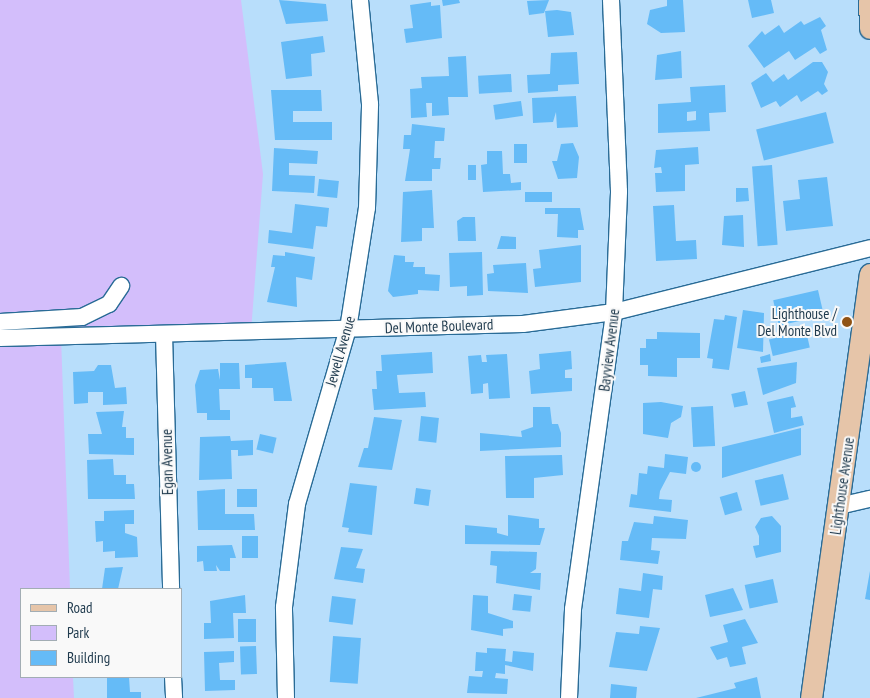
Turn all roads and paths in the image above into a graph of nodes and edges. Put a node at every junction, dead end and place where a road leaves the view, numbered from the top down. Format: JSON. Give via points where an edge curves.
{"nodes":[{"id":1,"x":360,"y":0,"type":"edge"},
{"id":2,"x":611,"y":0,"type":"edge"},
{"id":3,"x":869,"y":0,"type":"edge"},
{"id":4,"x":870,"y":28,"type":"edge"},
{"id":5,"x":870,"y":248,"type":"edge"},
{"id":6,"x":870,"y":274,"type":"edge"},
{"id":7,"x":122,"y":286,"type":"dead end"},
{"id":8,"x":614,"y":312,"type":"junction"},
{"id":9,"x":0,"y":322,"type":"edge"},
{"id":10,"x":348,"y":329,"type":"junction"},
{"id":11,"x":164,"y":334,"type":"junction"},
{"id":12,"x":0,"y":338,"type":"edge"},
{"id":13,"x":870,"y":500,"type":"edge"},
{"id":14,"x":839,"y":506,"type":"junction"},
{"id":15,"x":171,"y":588,"type":"edge"},
{"id":16,"x":173,"y":678,"type":"edge"},
{"id":17,"x":174,"y":698,"type":"edge"},
{"id":18,"x":286,"y":698,"type":"edge"},
{"id":19,"x":569,"y":698,"type":"edge"},
{"id":20,"x":811,"y":698,"type":"edge"}],
"edges":[{"from":1,"to":10,"type":"street","name":"Jewell Avenue","via":[[369,74],[371,167]]},
{"from":2,"to":8,"type":"street","name":"Bayview Avenue","via":[[619,191]]},
{"from":3,"to":4,"type":"main road"},
{"from":5,"to":8,"type":"street","name":"Del Monte Boulevard"},
{"from":6,"to":14,"type":"main road","name":"Lighthouse Avenue"},
{"from":7,"to":9,"type":"street","via":[[109,304],[82,317]]},
{"from":8,"to":10,"type":"street","name":"Del Monte Boulevard","via":[[523,324]]},
{"from":8,"to":19,"type":"street","name":"Bayview Avenue","via":[[572,609]]},
{"from":10,"to":11,"type":"street","name":"Del Monte Boulevard"},
{"from":10,"to":18,"type":"street","name":"Jewell Avenue","via":[[297,504],[284,607]]},
{"from":11,"to":12,"type":"street","name":"Del Monte Boulevard"},
{"from":11,"to":15,"type":"street","name":"Egan Avenue"},
{"from":13,"to":14,"type":"street"},
{"from":14,"to":20,"type":"main road","name":"Lighthouse Avenue"},
{"from":16,"to":17,"type":"street"}]}
